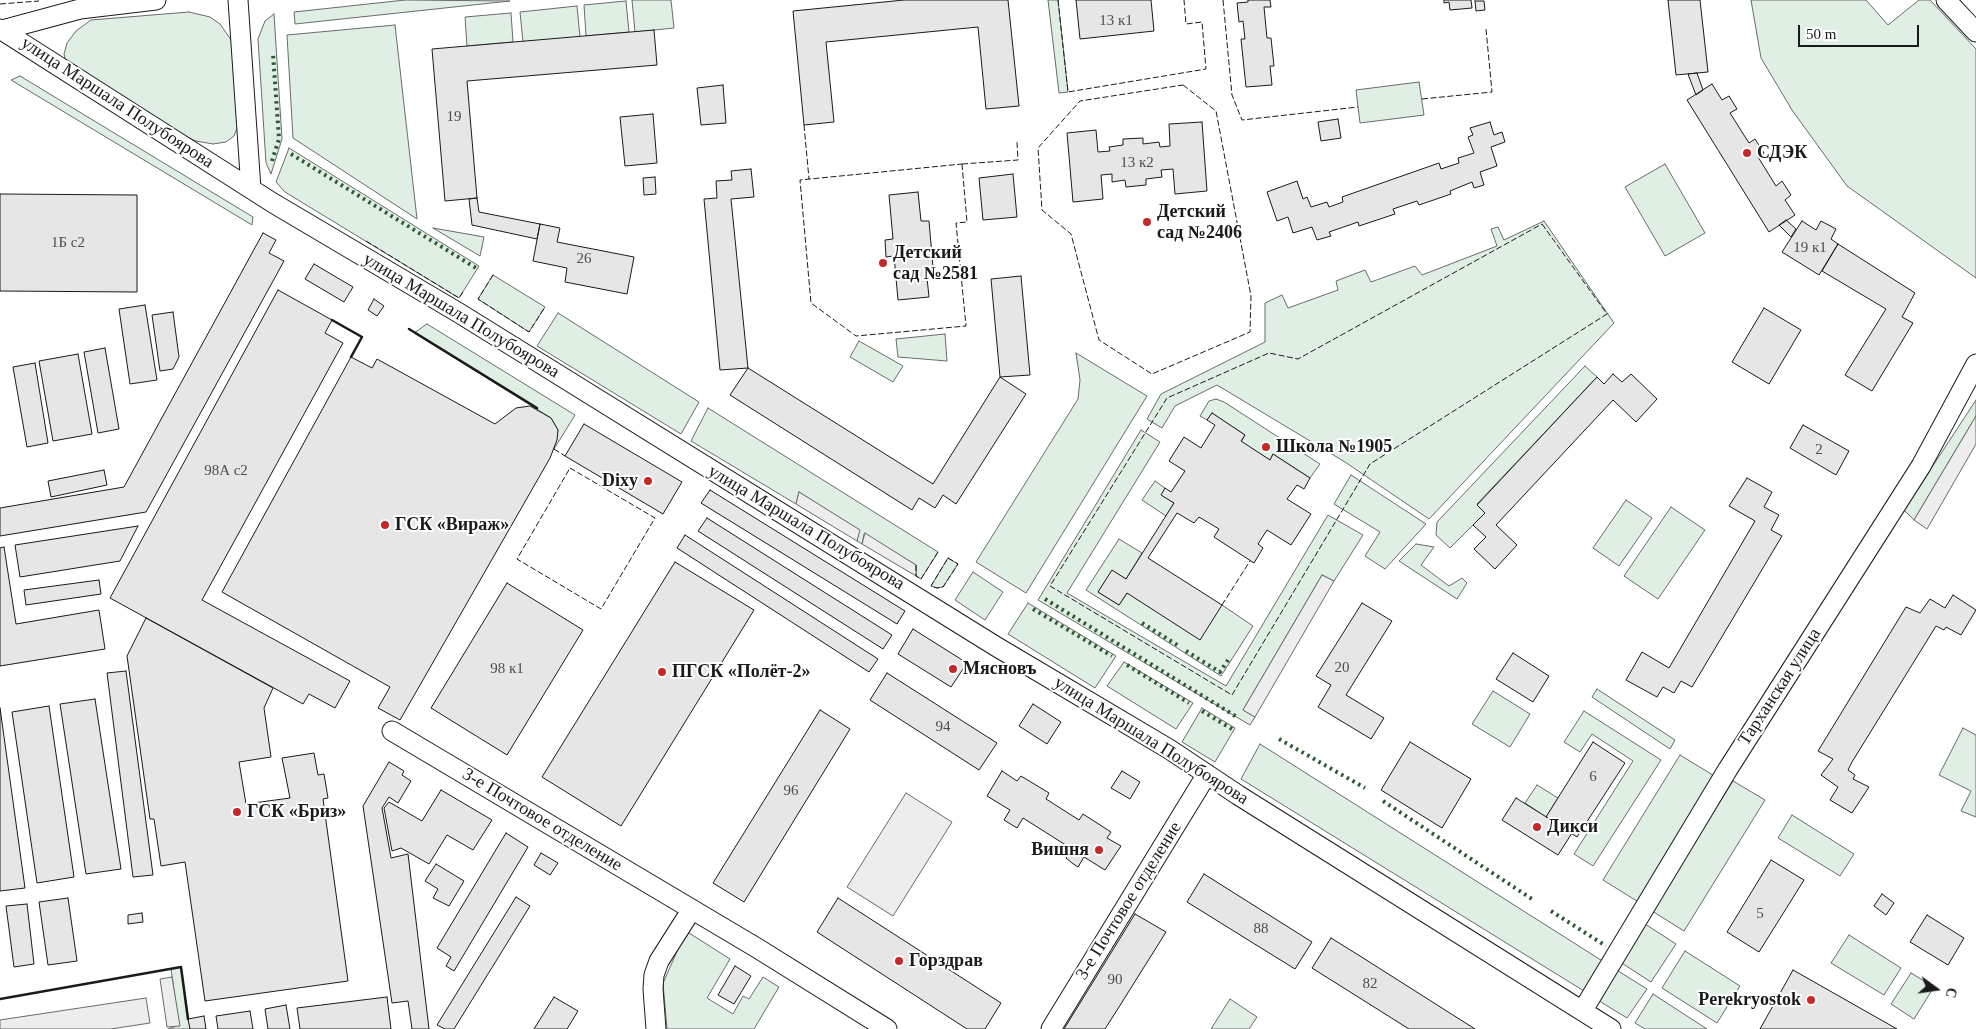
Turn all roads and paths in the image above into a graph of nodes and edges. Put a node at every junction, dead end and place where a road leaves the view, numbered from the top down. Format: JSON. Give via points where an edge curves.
{"nodes":[{"id":1,"x":156,"y":0,"type":"edge"},
{"id":2,"x":238,"y":0,"type":"edge"},
{"id":3,"x":1946,"y":0,"type":"edge"},
{"id":4,"x":1,"y":29,"type":"edge"},
{"id":5,"x":1976,"y":32,"type":"edge"},
{"id":6,"x":251,"y":189,"type":"junction"},
{"id":7,"x":1976,"y":364,"type":"edge"},
{"id":8,"x":392,"y":731,"type":"dead end"},
{"id":9,"x":1207,"y":774,"type":"junction"},
{"id":10,"x":692,"y":909,"type":"junction"},
{"id":11,"x":1583,"y":1010,"type":"junction"},
{"id":12,"x":656,"y":1029,"type":"edge"},
{"id":13,"x":887,"y":1029,"type":"edge"},
{"id":14,"x":1051,"y":1029,"type":"edge"},
{"id":15,"x":1611,"y":1029,"type":"edge"}],
"edges":[{"from":1,"to":4,"type":"street","via":[[80,9]]},
{"from":2,"to":6,"type":"street"},
{"from":3,"to":5,"type":"street"},
{"from":4,"to":6,"type":"street","name":"улица Маршала Полубоярова"},
{"from":6,"to":9,"type":"street","name":"улица Маршала Полубоярова","via":[[459,313]]},
{"from":7,"to":11,"type":"street","name":"Тарханская улица","via":[[1921,466],[1728,769]]},
{"from":8,"to":10,"type":"street","name":"3-е Почтовое отделение"},
{"from":9,"to":11,"type":"street","name":"улица Маршала Полубоярова"},
{"from":9,"to":14,"type":"street","name":"3-е Почтовое отделение"},
{"from":10,"to":12,"type":"street","via":[[659,961],[654,975]]},
{"from":10,"to":13,"type":"street","name":"3-е Почтовое отделение"},
{"from":11,"to":15,"type":"street","name":"улица Маршала Полубоярова"}]}
